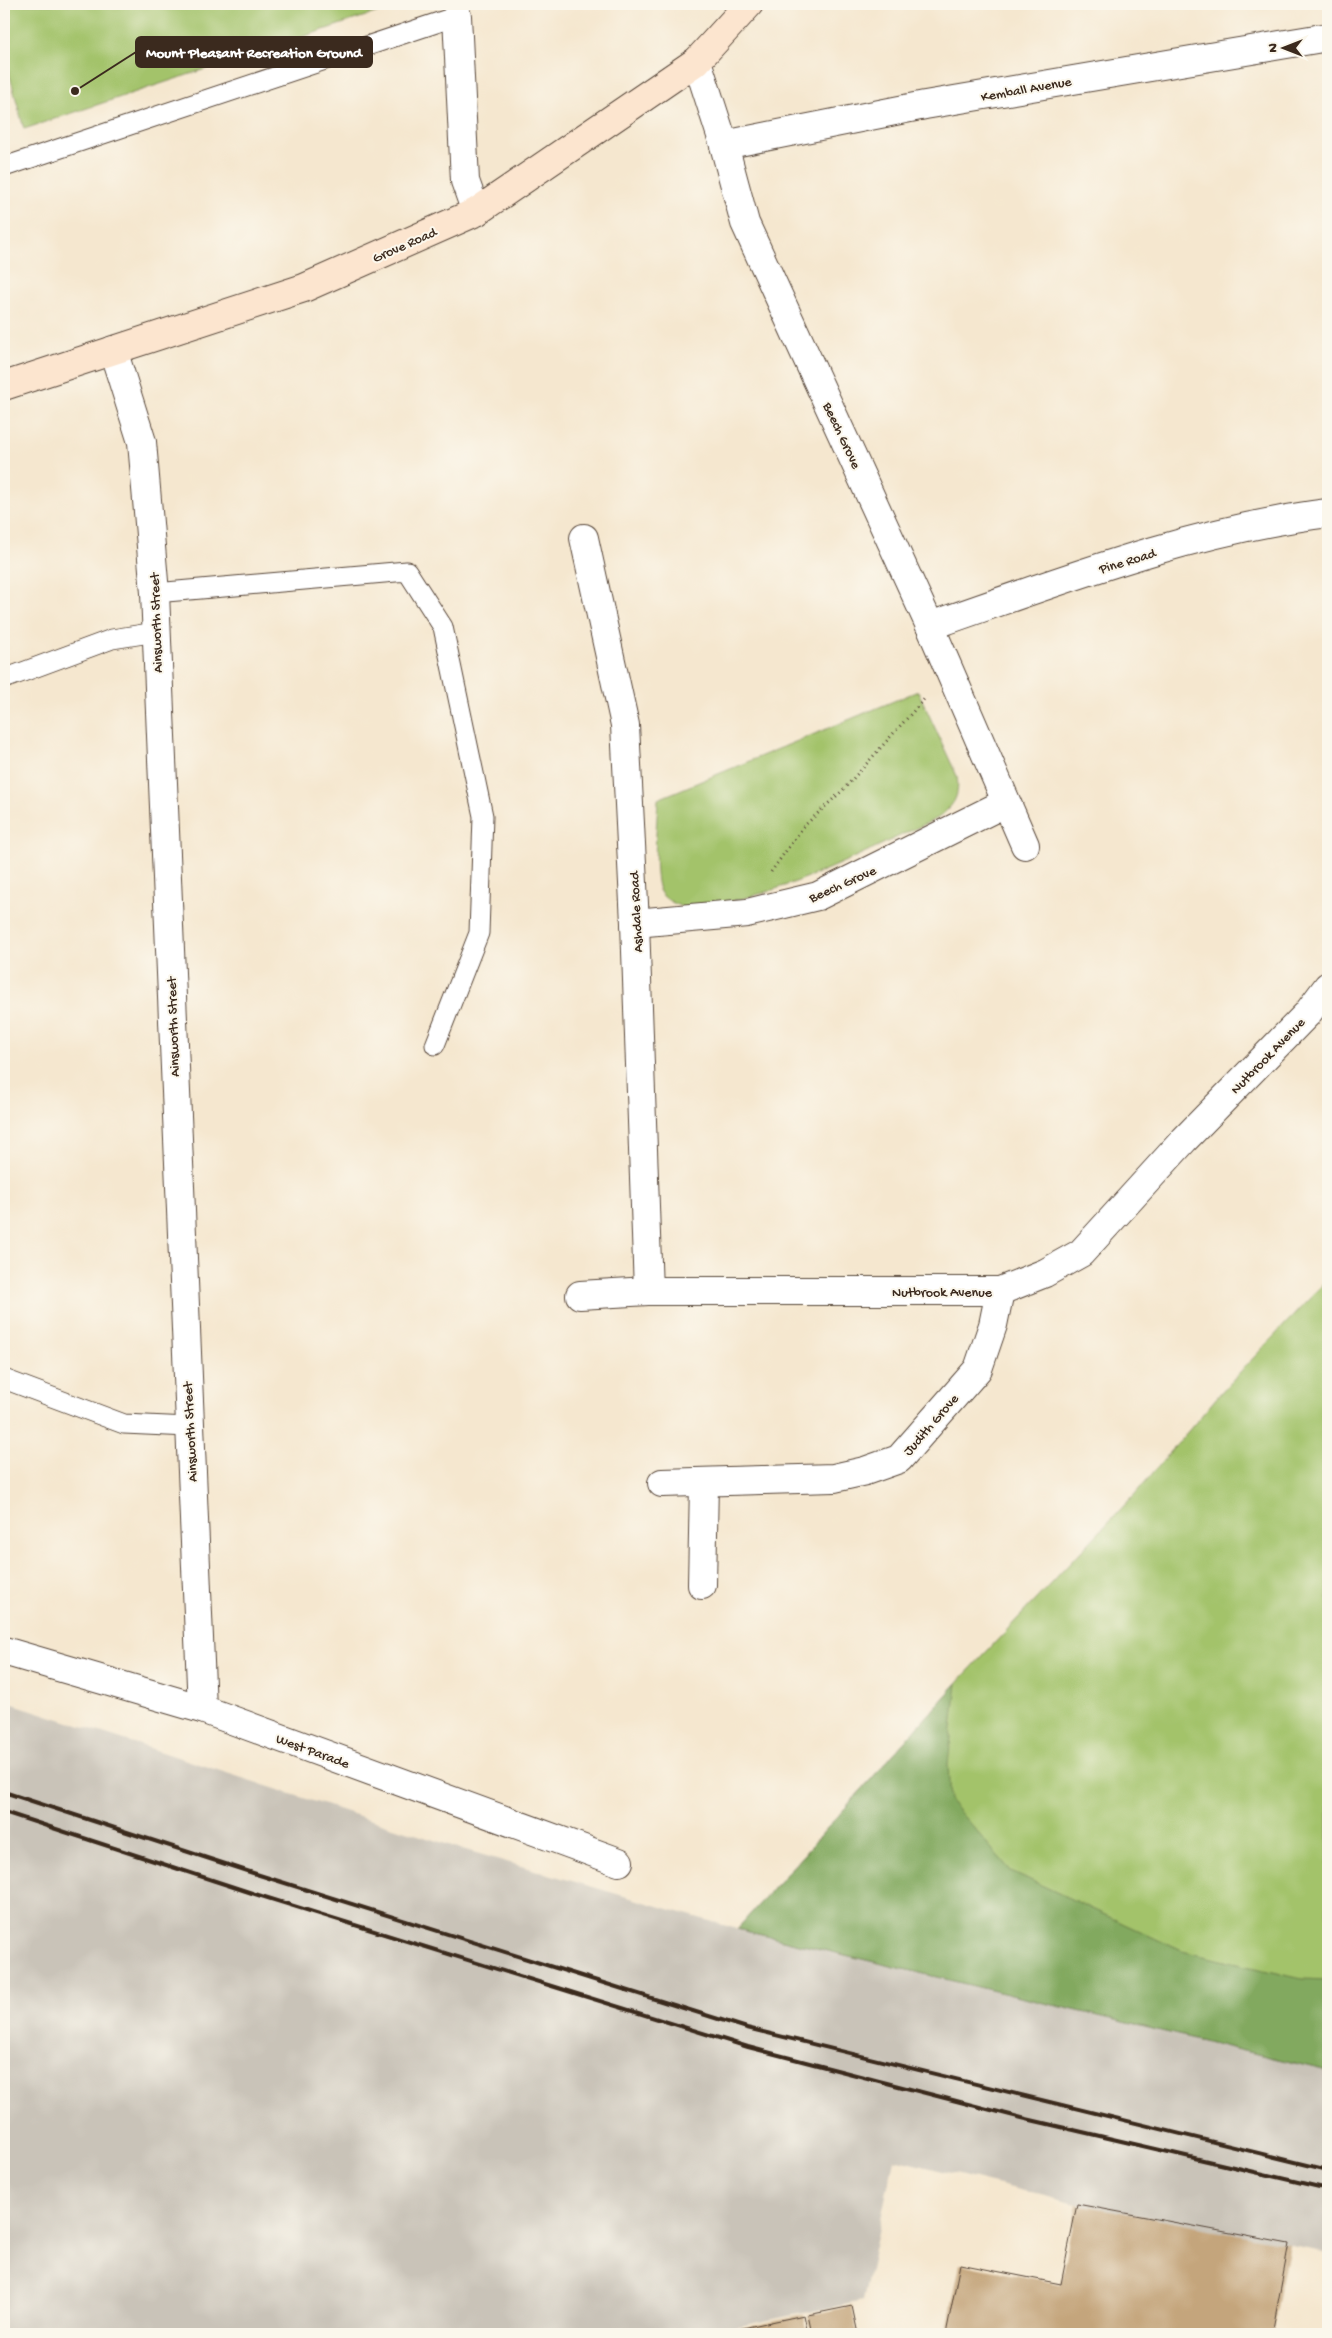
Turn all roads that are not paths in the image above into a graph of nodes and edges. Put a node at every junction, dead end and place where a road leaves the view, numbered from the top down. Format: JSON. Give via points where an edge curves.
{"nodes":[{"id":1,"x":749,"y":4,"type":"edge"},
{"id":2,"x":457,"y":10,"type":"edge"},
{"id":3,"x":1328,"y":36,"type":"edge"},
{"id":4,"x":697,"y":61,"type":"junction"},
{"id":5,"x":724,"y":145,"type":"junction"},
{"id":6,"x":4,"y":167,"type":"edge"},
{"id":7,"x":476,"y":212,"type":"junction"},
{"id":8,"x":113,"y":350,"type":"junction"},
{"id":9,"x":4,"y":386,"type":"edge"},
{"id":10,"x":1328,"y":513,"type":"edge"},
{"id":11,"x":584,"y":538,"type":"dead end"},
{"id":12,"x":155,"y":593,"type":"junction"},
{"id":13,"x":930,"y":626,"type":"junction"},
{"id":14,"x":156,"y":632,"type":"junction"},
{"id":15,"x":4,"y":679,"type":"edge"},
{"id":16,"x":1005,"y":803,"type":"junction"},
{"id":17,"x":1025,"y":845,"type":"dead end"},
{"id":18,"x":635,"y":923,"type":"junction"},
{"id":19,"x":1328,"y":986,"type":"edge"},
{"id":20,"x":435,"y":1045,"type":"dead end"},
{"id":21,"x":648,"y":1291,"type":"junction"},
{"id":22,"x":1000,"y":1291,"type":"junction"},
{"id":23,"x":580,"y":1295,"type":"dead end"},
{"id":24,"x":4,"y":1379,"type":"edge"},
{"id":25,"x":189,"y":1428,"type":"junction"},
{"id":26,"x":662,"y":1483,"type":"dead end"},
{"id":27,"x":704,"y":1483,"type":"junction"},
{"id":28,"x":702,"y":1585,"type":"dead end"},
{"id":29,"x":4,"y":1651,"type":"edge"},
{"id":30,"x":202,"y":1709,"type":"junction"},
{"id":31,"x":619,"y":1862,"type":"dead end"}],
"edges":[{"from":1,"to":4,"type":"street","name":"Grove Road"},
{"from":2,"to":6,"type":"lane"},
{"from":2,"to":7,"type":"street","via":[[465,181]]},
{"from":3,"to":5,"type":"street","name":"Kemball Avenue","via":[[925,105]]},
{"from":4,"to":5,"type":"street","name":"Beech Grove"},
{"from":4,"to":7,"type":"street","name":"Grove Road"},
{"from":5,"to":13,"type":"street","name":"Beech Grove","via":[[745,223]]},
{"from":7,"to":8,"type":"street","name":"Grove Road","via":[[304,288]]},
{"from":8,"to":9,"type":"street","name":"Grove Road"},
{"from":8,"to":12,"type":"street","name":"Ainsworth Street","via":[[142,442]]},
{"from":10,"to":13,"type":"street","name":"Pine Road","via":[[1286,519],[1126,559]]},
{"from":11,"to":18,"type":"street","name":"Ashdale Road","via":[[626,725]]},
{"from":12,"to":14,"type":"street","name":"Ainsworth Street"},
{"from":12,"to":20,"type":"lane","via":[[407,571],[444,627],[483,816],[480,933]]},
{"from":13,"to":16,"type":"street","name":"Beech Grove"},
{"from":14,"to":15,"type":"lane","via":[[112,639]]},
{"from":14,"to":25,"type":"street","name":"Ainsworth Street"},
{"from":16,"to":17,"type":"street","name":"Beech Grove"},
{"from":16,"to":18,"type":"street","name":"Beech Grove","via":[[818,896],[747,913]]},
{"from":18,"to":21,"type":"street","name":"Ashdale Road"},
{"from":19,"to":22,"type":"street","name":"Nutbrook Avenue","via":[[1307,1014],[1184,1140],[1081,1253],[1045,1274]]},
{"from":21,"to":22,"type":"street","name":"Nutbrook Avenue"},
{"from":21,"to":23,"type":"street","name":"Nutbrook Avenue"},
{"from":22,"to":27,"type":"street","name":"Judith Grove","via":[[978,1369],[899,1459],[834,1478]]},
{"from":24,"to":25,"type":"lane","via":[[124,1424]]},
{"from":25,"to":30,"type":"street","name":"Ainsworth Street"},
{"from":26,"to":27,"type":"street","name":"Judith Grove"},
{"from":27,"to":28,"type":"street"},
{"from":29,"to":30,"type":"street","name":"West Parade"},
{"from":30,"to":31,"type":"street","name":"West Parade"}]}
